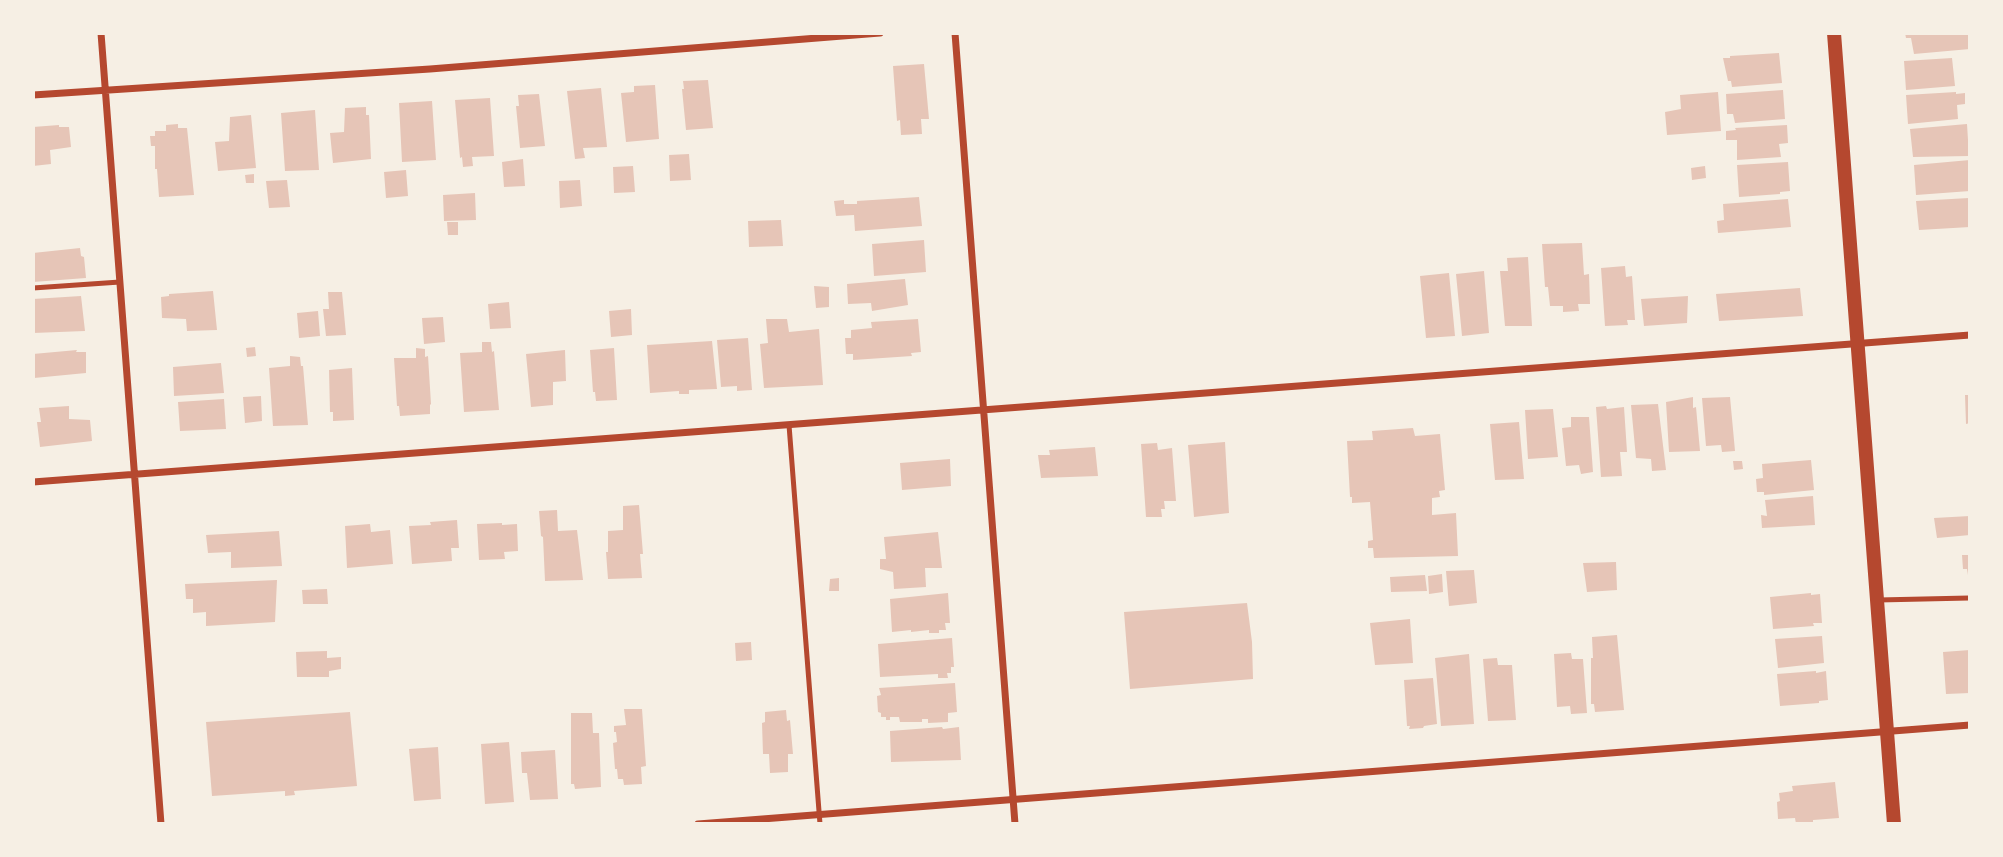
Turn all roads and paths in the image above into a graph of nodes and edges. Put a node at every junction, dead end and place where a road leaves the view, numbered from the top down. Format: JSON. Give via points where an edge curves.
{"nodes":[{"id":1,"x":101,"y":33,"type":"edge"},
{"id":2,"x":880,"y":33,"type":"edge"},
{"id":3,"x":955,"y":33,"type":"edge"},
{"id":4,"x":1835,"y":33,"type":"edge"},
{"id":5,"x":106,"y":90,"type":"junction"},
{"id":6,"x":33,"y":95,"type":"edge"},
{"id":7,"x":120,"y":282,"type":"junction"},
{"id":8,"x":33,"y":288,"type":"edge"},
{"id":9,"x":1970,"y":335,"type":"edge"},
{"id":10,"x":1858,"y":344,"type":"junction"},
{"id":11,"x":984,"y":410,"type":"junction"},
{"id":12,"x":789,"y":425,"type":"junction"},
{"id":13,"x":135,"y":474,"type":"junction"},
{"id":14,"x":33,"y":482,"type":"edge"},
{"id":15,"x":1969,"y":598,"type":"edge"},
{"id":16,"x":1877,"y":600,"type":"junction"},
{"id":17,"x":1970,"y":725,"type":"edge"},
{"id":18,"x":1887,"y":732,"type":"junction"},
{"id":19,"x":1013,"y":800,"type":"junction"},
{"id":20,"x":818,"y":815,"type":"junction"},
{"id":21,"x":161,"y":824,"type":"edge"},
{"id":22,"x":698,"y":824,"type":"edge"},
{"id":23,"x":820,"y":824,"type":"edge"},
{"id":24,"x":1015,"y":824,"type":"edge"},
{"id":25,"x":1894,"y":824,"type":"edge"}],
"edges":[{"from":1,"to":5,"type":"street"},
{"from":2,"to":5,"type":"street"},
{"from":3,"to":11,"type":"street"},
{"from":4,"to":10,"type":"main road"},
{"from":5,"to":6,"type":"street"},
{"from":5,"to":7,"type":"street"},
{"from":7,"to":8,"type":"lane"},
{"from":7,"to":13,"type":"street"},
{"from":9,"to":10,"type":"street"},
{"from":10,"to":11,"type":"street"},
{"from":10,"to":16,"type":"main road"},
{"from":11,"to":12,"type":"street"},
{"from":11,"to":19,"type":"street"},
{"from":12,"to":13,"type":"street"},
{"from":12,"to":20,"type":"lane"},
{"from":13,"to":14,"type":"street"},
{"from":13,"to":21,"type":"street"},
{"from":15,"to":16,"type":"lane"},
{"from":16,"to":18,"type":"main road"},
{"from":17,"to":18,"type":"street"},
{"from":18,"to":19,"type":"street"},
{"from":18,"to":25,"type":"main road"},
{"from":19,"to":20,"type":"street"},
{"from":19,"to":24,"type":"street"},
{"from":20,"to":22,"type":"street"},
{"from":20,"to":23,"type":"lane"}]}
